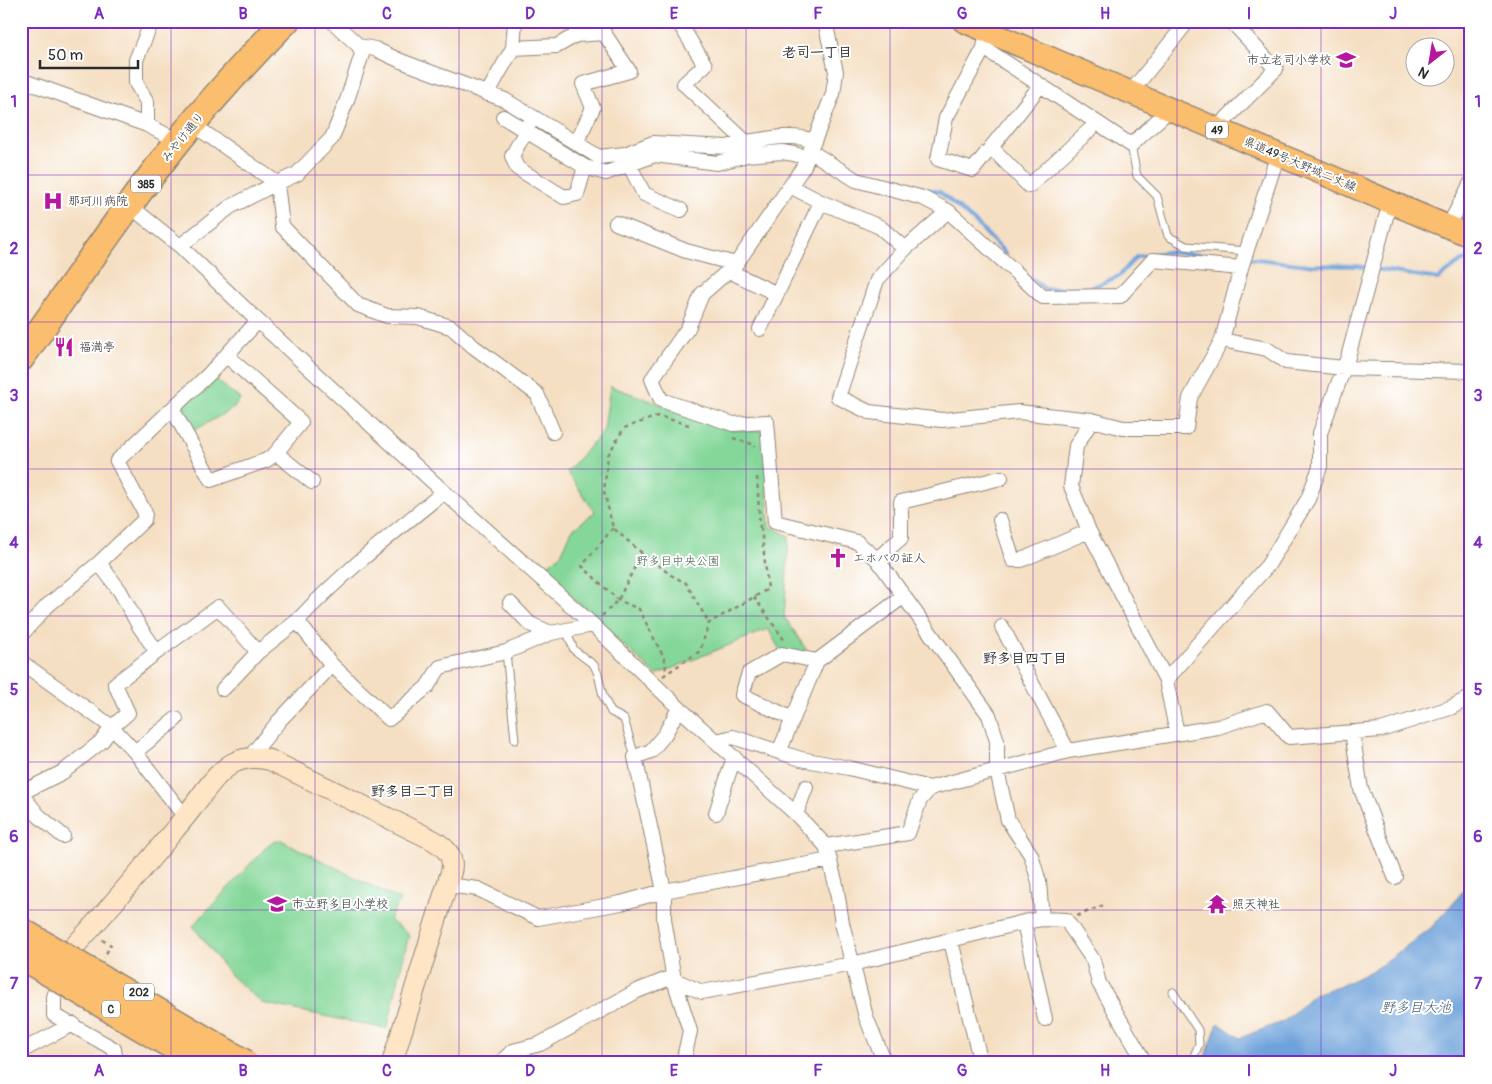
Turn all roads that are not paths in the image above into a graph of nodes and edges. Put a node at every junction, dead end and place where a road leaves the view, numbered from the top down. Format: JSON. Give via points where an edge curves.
{"nodes":[{"id":1,"x":152,"y":21,"type":"edge"},
{"id":2,"x":286,"y":21,"type":"edge"},
{"id":3,"x":332,"y":21,"type":"edge"},
{"id":4,"x":515,"y":21,"type":"edge"},
{"id":5,"x":678,"y":21,"type":"edge"},
{"id":6,"x":825,"y":21,"type":"edge"},
{"id":7,"x":964,"y":21,"type":"edge"},
{"id":8,"x":1188,"y":21,"type":"edge"},
{"id":9,"x":1231,"y":21,"type":"edge"},
{"id":10,"x":576,"y":28,"type":"edge"},
{"id":11,"x":985,"y":40,"type":"junction"},
{"id":12,"x":359,"y":46,"type":"junction"},
{"id":13,"x":514,"y":48,"type":"junction"},
{"id":14,"x":21,"y":80,"type":"edge"},
{"id":15,"x":1040,"y":86,"type":"junction"},
{"id":16,"x":1130,"y":93,"type":"junction"},
{"id":17,"x":487,"y":94,"type":"junction"},
{"id":18,"x":1169,"y":110,"type":"junction"},
{"id":19,"x":503,"y":117,"type":"dead end"},
{"id":20,"x":1097,"y":123,"type":"junction"},
{"id":21,"x":529,"y":124,"type":"junction"},
{"id":22,"x":148,"y":125,"type":"junction"},
{"id":23,"x":1216,"y":129,"type":"junction"},
{"id":24,"x":185,"y":133,"type":"junction"},
{"id":25,"x":746,"y":142,"type":"junction"},
{"id":26,"x":576,"y":143,"type":"junction"},
{"id":27,"x":992,"y":146,"type":"junction"},
{"id":28,"x":1131,"y":146,"type":"junction"},
{"id":29,"x":810,"y":150,"type":"junction"},
{"id":30,"x":1278,"y":154,"type":"junction"},
{"id":31,"x":627,"y":160,"type":"junction"},
{"id":32,"x":585,"y":167,"type":"junction"},
{"id":33,"x":277,"y":183,"type":"junction"},
{"id":34,"x":1471,"y":183,"type":"edge"},
{"id":35,"x":790,"y":186,"type":"junction"},
{"id":36,"x":821,"y":202,"type":"junction"},
{"id":37,"x":1390,"y":202,"type":"junction"},
{"id":38,"x":130,"y":206,"type":"junction"},
{"id":39,"x":681,"y":210,"type":"dead end"},
{"id":40,"x":948,"y":211,"type":"junction"},
{"id":41,"x":616,"y":223,"type":"dead end"},
{"id":42,"x":1448,"y":227,"type":"junction"},
{"id":43,"x":1471,"y":236,"type":"edge"},
{"id":44,"x":180,"y":246,"type":"junction"},
{"id":45,"x":905,"y":249,"type":"junction"},
{"id":46,"x":1243,"y":261,"type":"junction"},
{"id":47,"x":733,"y":267,"type":"junction"},
{"id":48,"x":777,"y":294,"type":"junction"},
{"id":49,"x":258,"y":321,"type":"junction"},
{"id":50,"x":760,"y":329,"type":"dead end"},
{"id":51,"x":1222,"y":340,"type":"junction"},
{"id":52,"x":227,"y":356,"type":"junction"},
{"id":53,"x":21,"y":358,"type":"edge"},
{"id":54,"x":1344,"y":368,"type":"junction"},
{"id":55,"x":1471,"y":371,"type":"edge"},
{"id":56,"x":173,"y":410,"type":"junction"},
{"id":57,"x":1092,"y":420,"type":"junction"},
{"id":58,"x":553,"y":432,"type":"dead end"},
{"id":59,"x":276,"y":453,"type":"junction"},
{"id":60,"x":1001,"y":478,"type":"dead end"},
{"id":61,"x":312,"y":482,"type":"dead end"},
{"id":62,"x":444,"y":492,"type":"junction"},
{"id":63,"x":1000,"y":520,"type":"dead end"},
{"id":64,"x":1089,"y":531,"type":"junction"},
{"id":65,"x":877,"y":558,"type":"junction"},
{"id":66,"x":99,"y":563,"type":"junction"},
{"id":67,"x":904,"y":596,"type":"junction"},
{"id":68,"x":510,"y":603,"type":"dead end"},
{"id":69,"x":297,"y":621,"type":"junction"},
{"id":70,"x":593,"y":625,"type":"junction"},
{"id":71,"x":1002,"y":627,"type":"dead end"},
{"id":72,"x":566,"y":630,"type":"junction"},
{"id":73,"x":552,"y":634,"type":"junction"},
{"id":74,"x":21,"y":635,"type":"edge"},
{"id":75,"x":157,"y":652,"type":"junction"},
{"id":76,"x":258,"y":652,"type":"junction"},
{"id":77,"x":506,"y":652,"type":"junction"},
{"id":78,"x":817,"y":661,"type":"junction"},
{"id":79,"x":21,"y":662,"type":"edge"},
{"id":80,"x":332,"y":665,"type":"junction"},
{"id":81,"x":1166,"y":680,"type":"junction"},
{"id":82,"x":223,"y":689,"type":"dead end"},
{"id":83,"x":1471,"y":697,"type":"edge"},
{"id":84,"x":679,"y":708,"type":"junction"},
{"id":85,"x":176,"y":719,"type":"dead end"},
{"id":86,"x":793,"y":719,"type":"junction"},
{"id":87,"x":112,"y":727,"type":"junction"},
{"id":88,"x":1352,"y":732,"type":"junction"},
{"id":89,"x":1177,"y":734,"type":"junction"},
{"id":90,"x":515,"y":740,"type":"dead end"},
{"id":91,"x":716,"y":741,"type":"junction"},
{"id":92,"x":1068,"y":751,"type":"junction"},
{"id":93,"x":135,"y":752,"type":"junction"},
{"id":94,"x":779,"y":752,"type":"junction"},
{"id":95,"x":635,"y":757,"type":"junction"},
{"id":96,"x":734,"y":757,"type":"junction"},
{"id":97,"x":249,"y":758,"type":"junction"},
{"id":98,"x":997,"y":770,"type":"junction"},
{"id":99,"x":806,"y":787,"type":"dead end"},
{"id":100,"x":930,"y":788,"type":"junction"},
{"id":101,"x":21,"y":793,"type":"edge"},
{"id":102,"x":716,"y":813,"type":"dead end"},
{"id":103,"x":796,"y":814,"type":"junction"},
{"id":104,"x":185,"y":817,"type":"junction"},
{"id":105,"x":63,"y":836,"type":"dead end"},
{"id":106,"x":826,"y":846,"type":"junction"},
{"id":107,"x":830,"y":860,"type":"junction"},
{"id":108,"x":1396,"y":876,"type":"dead end"},
{"id":109,"x":447,"y":885,"type":"junction"},
{"id":110,"x":664,"y":892,"type":"junction"},
{"id":111,"x":1042,"y":919,"type":"junction"},
{"id":112,"x":21,"y":922,"type":"edge"},
{"id":113,"x":1024,"y":922,"type":"junction"},
{"id":114,"x":21,"y":930,"type":"edge"},
{"id":115,"x":951,"y":941,"type":"junction"},
{"id":116,"x":70,"y":950,"type":"junction"},
{"id":117,"x":21,"y":957,"type":"edge"},
{"id":118,"x":852,"y":964,"type":"junction"},
{"id":119,"x":60,"y":979,"type":"junction"},
{"id":120,"x":674,"y":980,"type":"junction"},
{"id":121,"x":1173,"y":992,"type":"dead end"},
{"id":122,"x":1045,"y":1019,"type":"dead end"},
{"id":123,"x":73,"y":1024,"type":"junction"},
{"id":124,"x":21,"y":1051,"type":"edge"},
{"id":125,"x":978,"y":1051,"type":"dead end"},
{"id":126,"x":116,"y":1063,"type":"edge"},
{"id":127,"x":202,"y":1063,"type":"edge"},
{"id":128,"x":245,"y":1063,"type":"edge"},
{"id":129,"x":257,"y":1063,"type":"edge"},
{"id":130,"x":392,"y":1063,"type":"edge"},
{"id":131,"x":500,"y":1063,"type":"edge"},
{"id":132,"x":683,"y":1063,"type":"edge"},
{"id":133,"x":885,"y":1063,"type":"edge"},
{"id":134,"x":1145,"y":1063,"type":"edge"},
{"id":135,"x":1191,"y":1063,"type":"edge"}],
"edges":[{"from":1,"to":22,"type":"street","via":[[136,60],[136,83],[147,102]]},
{"from":2,"to":24,"type":"highway","name":"みやけ通り","number":"385"},
{"from":3,"to":12,"type":"street"},
{"from":4,"to":13,"type":"street"},
{"from":5,"to":25,"type":"street","via":[[705,65],[684,84]]},
{"from":6,"to":29,"type":"street","via":[[836,72],[833,94]]},
{"from":7,"to":11,"type":"main road","name":"県道49号大野城二丈線","number":"49"},
{"from":8,"to":16,"type":"street"},
{"from":9,"to":23,"type":"street","via":[[1276,69]]},
{"from":10,"to":13,"type":"street","via":[[557,46]]},
{"from":10,"to":26,"type":"street","via":[[604,33],[628,71],[583,84],[593,108]]},
{"from":11,"to":15,"type":"street"},
{"from":11,"to":16,"type":"main road","name":"県道49号大野城二丈線","number":"49","via":[[1063,62]]},
{"from":11,"to":27,"type":"street","via":[[946,118],[938,159],[973,170]]},
{"from":12,"to":17,"type":"street","via":[[375,49]]},
{"from":12,"to":33,"type":"street","via":[[362,54],[332,138],[297,174]]},
{"from":13,"to":17,"type":"street"},
{"from":14,"to":22,"type":"street"},
{"from":15,"to":20,"type":"street"},
{"from":15,"to":27,"type":"street"},
{"from":16,"to":18,"type":"main road","name":"県道49号大野城二丈線","number":"49"},
{"from":17,"to":21,"type":"street","via":[[505,100]]},
{"from":18,"to":23,"type":"main road","name":"県道49号大野城二丈線","number":"49"},
{"from":18,"to":28,"type":"street"},
{"from":19,"to":21,"type":"street"},
{"from":20,"to":27,"type":"street","via":[[1029,186]]},
{"from":20,"to":28,"type":"street"},
{"from":21,"to":26,"type":"street"},
{"from":21,"to":32,"type":"street"},
{"from":21,"to":32,"type":"street","via":[[512,156],[517,168],[564,197],[577,194]]},
{"from":22,"to":24,"type":"street"},
{"from":23,"to":30,"type":"main road","name":"県道49号大野城二丈線","number":"49"},
{"from":24,"to":33,"type":"street"},
{"from":24,"to":38,"type":"highway","name":"みやけ通り","number":"385"},
{"from":25,"to":29,"type":"street","via":[[805,138]]},
{"from":25,"to":31,"type":"street","via":[[727,147],[653,143]]},
{"from":26,"to":31,"type":"street","via":[[598,158]]},
{"from":28,"to":46,"type":"lane","via":[[1137,176],[1157,196],[1168,236],[1186,246]]},
{"from":29,"to":31,"type":"street","via":[[747,156],[717,163],[655,155]]},
{"from":29,"to":35,"type":"street","via":[[804,166]]},
{"from":29,"to":40,"type":"street","via":[[856,180],[922,198]]},
{"from":30,"to":37,"type":"main road","name":"県道49号大野城二丈線","number":"49"},
{"from":30,"to":46,"type":"street"},
{"from":31,"to":32,"type":"street","via":[[606,173]]},
{"from":31,"to":39,"type":"street","via":[[644,194]]},
{"from":33,"to":44,"type":"street","via":[[230,207]]},
{"from":33,"to":58,"type":"street","via":[[282,226],[358,305],[387,316],[418,317],[452,327],[474,348],[537,394]]},
{"from":34,"to":42,"type":"street"},
{"from":35,"to":36,"type":"street"},
{"from":35,"to":47,"type":"street"},
{"from":36,"to":45,"type":"street","via":[[880,227]]},
{"from":36,"to":48,"type":"street"},
{"from":37,"to":42,"type":"main road","name":"県道49号大野城二丈線","number":"49"},
{"from":37,"to":54,"type":"street"},
{"from":38,"to":44,"type":"street"},
{"from":38,"to":53,"type":"highway","name":"みやけ通り","number":"385"},
{"from":40,"to":45,"type":"street"},
{"from":40,"to":46,"type":"street","via":[[1043,297],[1120,296],[1153,260]]},
{"from":41,"to":47,"type":"street"},
{"from":42,"to":43,"type":"main road","name":"県道49号大野城二丈線","number":"49"},
{"from":44,"to":49,"type":"street"},
{"from":45,"to":57,"type":"street","via":[[877,280],[838,397],[869,412],[942,420],[1019,412]]},
{"from":46,"to":51,"type":"street"},
{"from":47,"to":48,"type":"street"},
{"from":47,"to":65,"type":"street","via":[[702,294],[688,328],[652,379],[661,400],[733,424],[767,422],[776,522],[857,542]]},
{"from":48,"to":50,"type":"street"},
{"from":49,"to":52,"type":"street"},
{"from":49,"to":62,"type":"street"},
{"from":51,"to":54,"type":"street","via":[[1267,349],[1286,362]]},
{"from":51,"to":57,"type":"street","via":[[1190,398],[1186,428],[1124,428]]},
{"from":52,"to":56,"type":"street"},
{"from":52,"to":59,"type":"street","via":[[301,422]]},
{"from":54,"to":55,"type":"street"},
{"from":54,"to":81,"type":"street","via":[[1320,433],[1320,467],[1308,499],[1268,565]]},
{"from":56,"to":59,"type":"street","via":[[211,480],[267,460]]},
{"from":56,"to":66,"type":"street","via":[[117,461],[145,513],[144,520]]},
{"from":57,"to":64,"type":"street","via":[[1076,446],[1071,486]]},
{"from":59,"to":61,"type":"street"},
{"from":60,"to":65,"type":"street","via":[[901,502],[901,538]]},
{"from":62,"to":69,"type":"street","via":[[324,592]]},
{"from":62,"to":70,"type":"street"},
{"from":63,"to":64,"type":"street","via":[[1014,560],[1021,560]]},
{"from":64,"to":81,"type":"street"},
{"from":65,"to":67,"type":"street"},
{"from":66,"to":74,"type":"street","via":[[47,606]]},
{"from":66,"to":75,"type":"street"},
{"from":67,"to":78,"type":"street"},
{"from":67,"to":98,"type":"street","via":[[989,715],[997,741]]},
{"from":68,"to":73,"type":"street","via":[[530,624]]},
{"from":69,"to":76,"type":"street"},
{"from":69,"to":80,"type":"street"},
{"from":70,"to":72,"type":"street"},
{"from":70,"to":84,"type":"street"},
{"from":71,"to":92,"type":"street"},
{"from":72,"to":73,"type":"street"},
{"from":72,"to":95,"type":"lane","via":[[574,650],[594,664],[611,712],[624,719]]},
{"from":73,"to":77,"type":"street"},
{"from":75,"to":76,"type":"street","via":[[218,607]]},
{"from":75,"to":87,"type":"street","via":[[115,684],[128,714]]},
{"from":76,"to":82,"type":"street"},
{"from":77,"to":80,"type":"street","via":[[440,667],[427,687],[389,719]]},
{"from":77,"to":90,"type":"lane"},
{"from":78,"to":86,"type":"street"},
{"from":78,"to":86,"type":"street","via":[[782,654],[748,673],[742,695]]},
{"from":79,"to":87,"type":"street"},
{"from":80,"to":97,"type":"street"},
{"from":81,"to":89,"type":"street"},
{"from":83,"to":88,"type":"street","via":[[1450,708],[1381,730]]},
{"from":84,"to":91,"type":"street"},
{"from":84,"to":95,"type":"street","via":[[651,751]]},
{"from":85,"to":93,"type":"street"},
{"from":86,"to":94,"type":"street"},
{"from":87,"to":93,"type":"street"},
{"from":87,"to":101,"type":"street","via":[[102,741],[63,772]]},
{"from":88,"to":89,"type":"street","via":[[1290,737],[1267,711],[1218,727]]},
{"from":88,"to":108,"type":"street","via":[[1362,789]]},
{"from":89,"to":92,"type":"street"},
{"from":91,"to":94,"type":"street","via":[[733,737]]},
{"from":91,"to":96,"type":"street"},
{"from":92,"to":98,"type":"street"},
{"from":93,"to":104,"type":"street"},
{"from":94,"to":100,"type":"street"},
{"from":95,"to":110,"type":"street"},
{"from":96,"to":102,"type":"street"},
{"from":96,"to":103,"type":"street"},
{"from":97,"to":104,"type":"street","via":[[235,762],[218,775]]},
{"from":97,"to":109,"type":"street","via":[[270,760],[444,846],[452,857],[453,866]]},
{"from":98,"to":100,"type":"street"},
{"from":98,"to":111,"type":"street","via":[[1008,820],[1031,855],[1039,882]]},
{"from":99,"to":103,"type":"street"},
{"from":100,"to":106,"type":"street","via":[[920,800],[908,833]]},
{"from":101,"to":105,"type":"street","via":[[39,816]]},
{"from":103,"to":106,"type":"street"},
{"from":104,"to":116,"type":"street"},
{"from":106,"to":107,"type":"street"},
{"from":107,"to":110,"type":"street"},
{"from":107,"to":118,"type":"street"},
{"from":109,"to":110,"type":"street","via":[[478,889],[538,918]]},
{"from":109,"to":130,"type":"street"},
{"from":110,"to":120,"type":"street","via":[[664,918]]},
{"from":111,"to":113,"type":"street"},
{"from":111,"to":134,"type":"street","via":[[1066,920],[1093,960],[1099,983]]},
{"from":112,"to":116,"type":"highway","number":"202"},
{"from":113,"to":115,"type":"street"},
{"from":113,"to":122,"type":"street"},
{"from":114,"to":128,"type":"highway","number":"C","bridge":true},
{"from":115,"to":118,"type":"street"},
{"from":115,"to":125,"type":"street"},
{"from":116,"to":119,"type":"street"},
{"from":116,"to":129,"type":"highway","number":"202"},
{"from":117,"to":119,"type":"highway","number":"202"},
{"from":117,"to":127,"type":"highway","number":"C","bridge":true},
{"from":118,"to":120,"type":"street","via":[[702,992]]},
{"from":118,"to":133,"type":"street","via":[[866,1017]]},
{"from":119,"to":123,"type":"street","via":[[54,997],[54,1015]]},
{"from":119,"to":127,"type":"highway","number":"202"},
{"from":120,"to":131,"type":"street","via":[[670,978],[637,991],[540,1044],[513,1051]]},
{"from":120,"to":132,"type":"street","via":[[690,1031]]},
{"from":121,"to":135,"type":"lane","via":[[1198,1030],[1199,1044]]},
{"from":123,"to":124,"type":"street"},
{"from":123,"to":126,"type":"street","via":[[114,1049]]}]}
